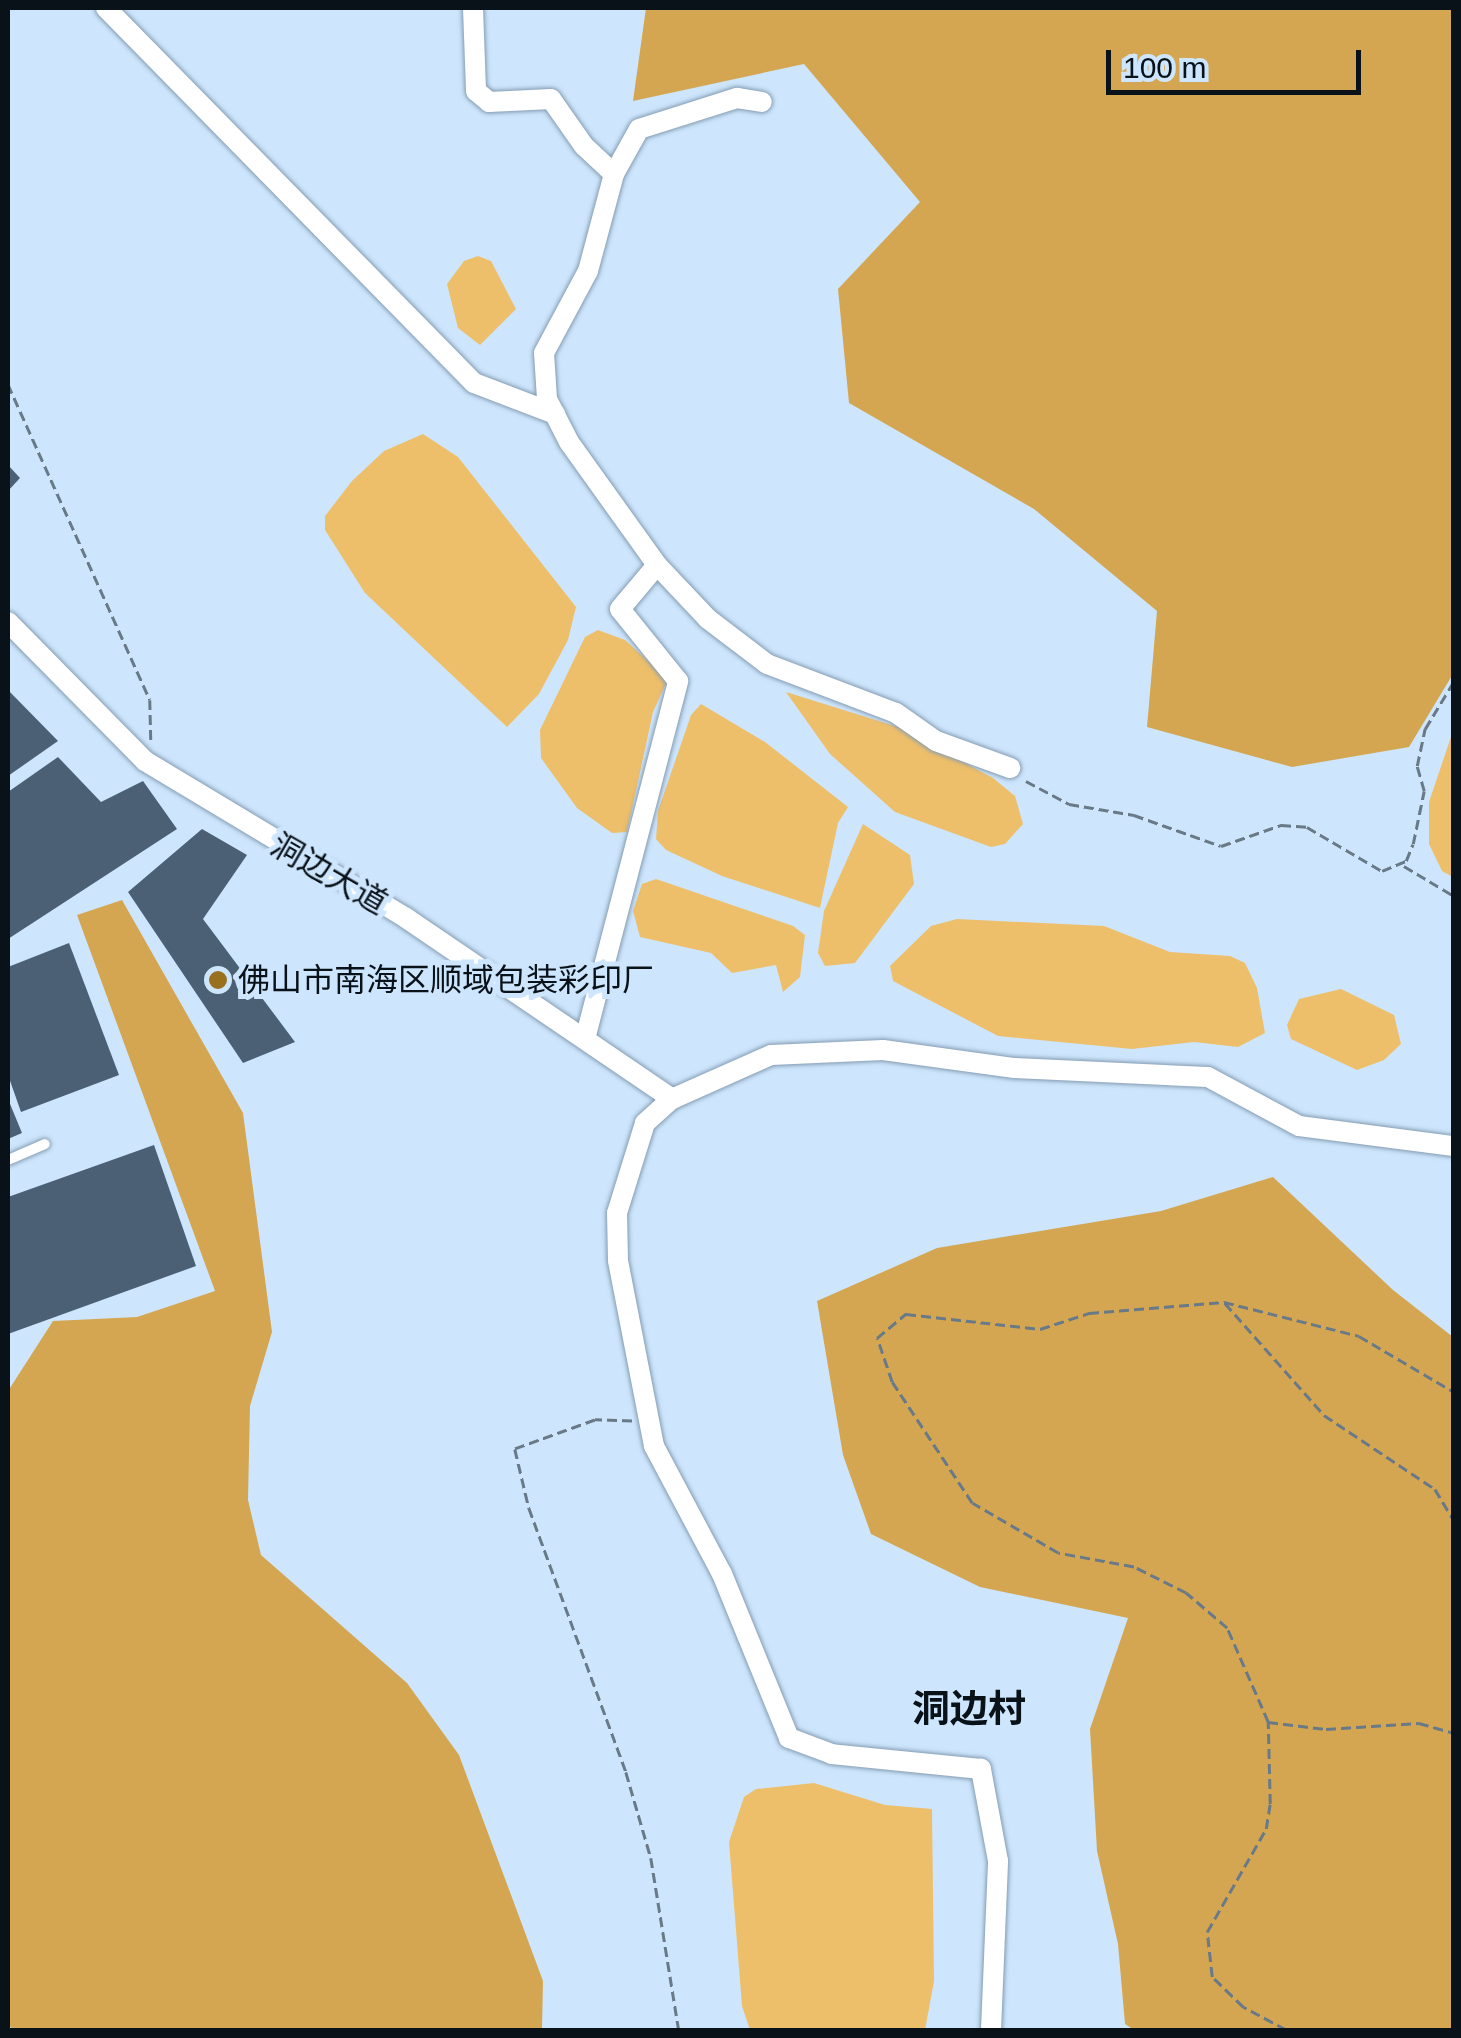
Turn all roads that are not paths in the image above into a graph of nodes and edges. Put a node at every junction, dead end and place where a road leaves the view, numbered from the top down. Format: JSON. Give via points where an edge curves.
{"nodes":[{"id":1,"x":106,"y":8,"type":"edge"},
{"id":2,"x":473,"y":8,"type":"edge"},
{"id":3,"x":762,"y":102,"type":"dead end"},
{"id":4,"x":614,"y":174,"type":"junction"},
{"id":5,"x":555,"y":414,"type":"junction"},
{"id":6,"x":656,"y":565,"type":"junction"},
{"id":7,"x":8,"y":622,"type":"edge"},
{"id":8,"x":1010,"y":768,"type":"road end"},
{"id":9,"x":585,"y":1038,"type":"junction"},
{"id":10,"x":672,"y":1099,"type":"junction"},
{"id":11,"x":45,"y":1144,"type":"dead end"},
{"id":12,"x":1454,"y":1146,"type":"edge"},
{"id":13,"x":8,"y":1160,"type":"edge"},
{"id":14,"x":990,"y":2030,"type":"edge"}],
"edges":[{"from":1,"to":5,"type":"street","via":[[474,383]]},
{"from":2,"to":4,"type":"street","via":[[476,91],[489,102],[550,99]]},
{"from":3,"to":4,"type":"street","via":[[736,98],[640,128]]},
{"from":4,"to":5,"type":"street","via":[[588,271],[544,352]]},
{"from":5,"to":6,"type":"street"},
{"from":6,"to":8,"type":"street","via":[[708,619],[767,664]]},
{"from":6,"to":9,"type":"street","via":[[620,610],[678,681]]},
{"from":7,"to":9,"type":"street","name":"洞边大道","via":[[144,761],[406,918]]},
{"from":9,"to":10,"type":"street","name":"洞边大道"},
{"from":10,"to":12,"type":"street","via":[[771,1055],[883,1050],[1015,1068],[1208,1078],[1299,1126]]},
{"from":10,"to":14,"type":"street","via":[[644,1122],[636,1169],[617,1213],[618,1260],[654,1446],[722,1574],[789,1738],[832,1754],[981,1770],[998,1861]]},
{"from":11,"to":13,"type":"lane"}]}
